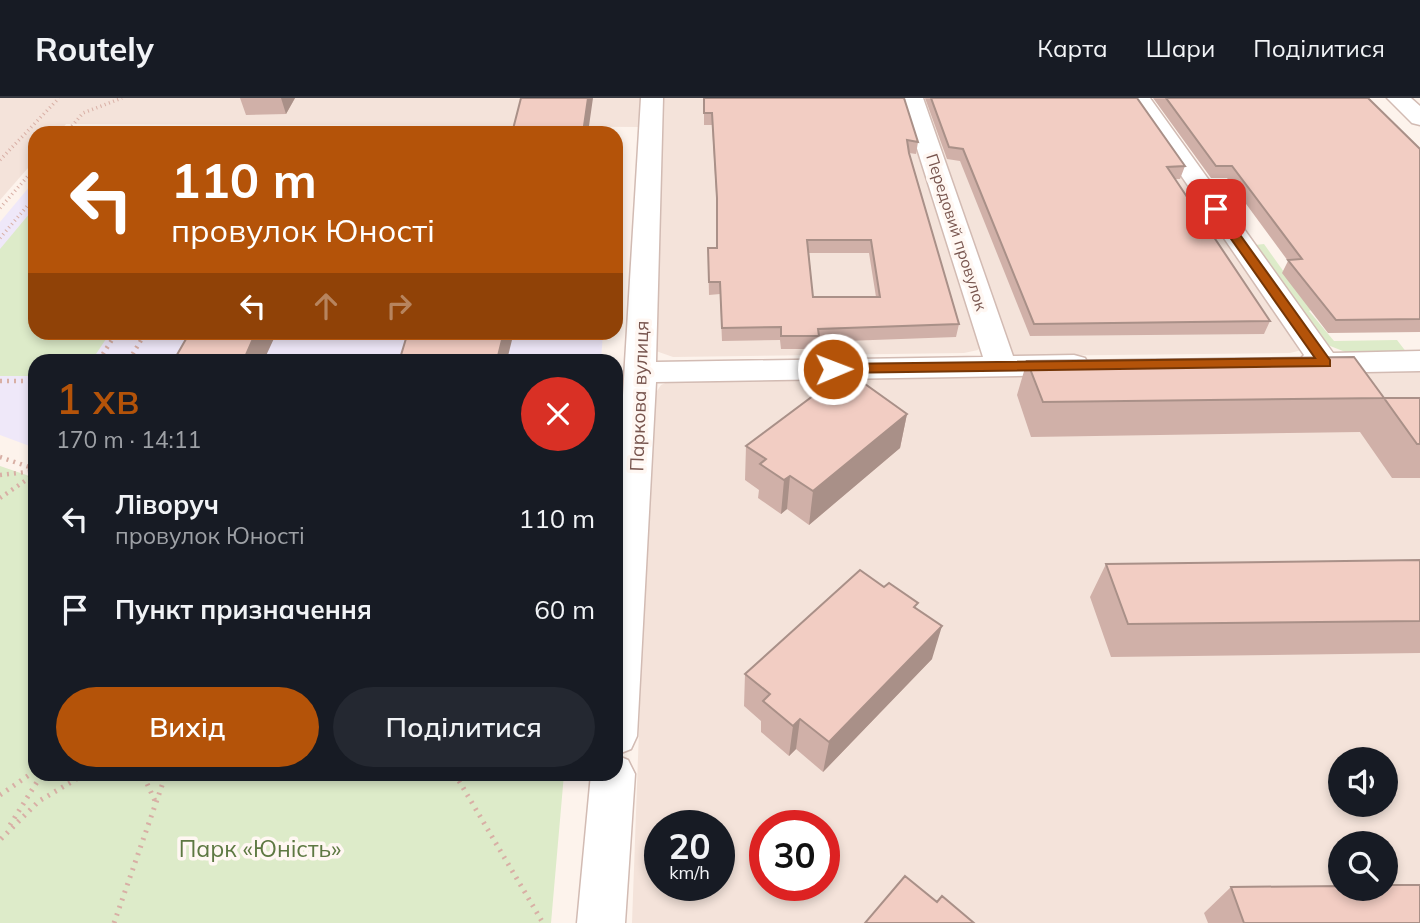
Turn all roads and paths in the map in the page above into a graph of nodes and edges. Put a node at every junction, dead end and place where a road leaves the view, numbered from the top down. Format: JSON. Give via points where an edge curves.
{"nodes":[{"id":1,"x":59,"y":98,"type":"edge"},
{"id":2,"x":122,"y":98,"type":"edge"},
{"id":3,"x":652,"y":98,"type":"edge"},
{"id":4,"x":912,"y":98,"type":"edge"},
{"id":5,"x":1139,"y":98,"type":"edge"},
{"id":6,"x":1398,"y":98,"type":"edge"},
{"id":7,"x":1420,"y":118,"type":"edge"},
{"id":8,"x":32,"y":126,"type":"edge"},
{"id":9,"x":71,"y":126,"type":"edge"},
{"id":10,"x":28,"y":131,"type":"edge"},
{"id":11,"x":0,"y":160,"type":"edge"},
{"id":12,"x":28,"y":176,"type":"edge"},
{"id":13,"x":28,"y":205,"type":"edge"},
{"id":14,"x":0,"y":208,"type":"edge"},
{"id":15,"x":0,"y":238,"type":"edge"},
{"id":16,"x":1420,"y":361,"type":"edge"},
{"id":17,"x":1283,"y":363,"type":"edge"},
{"id":18,"x":1325,"y":363,"type":"junction"},
{"id":19,"x":1105,"y":365,"type":"edge"},
{"id":20,"x":1001,"y":366,"type":"junction"},
{"id":21,"x":640,"y":372,"type":"junction"},
{"id":22,"x":0,"y":381,"type":"edge"},
{"id":23,"x":28,"y":381,"type":"edge"},
{"id":24,"x":0,"y":457,"type":"edge"},
{"id":25,"x":28,"y":468,"type":"edge"},
{"id":26,"x":28,"y":472,"type":"edge"},
{"id":27,"x":0,"y":475,"type":"edge"},
{"id":28,"x":28,"y":476,"type":"edge"},
{"id":29,"x":0,"y":498,"type":"edge"},
{"id":30,"x":623,"y":646,"type":"edge"},
{"id":31,"x":28,"y":776,"type":"edge"},
{"id":32,"x":38,"y":781,"type":"edge"},
{"id":33,"x":68,"y":781,"type":"edge"},
{"id":34,"x":145,"y":781,"type":"edge"},
{"id":35,"x":164,"y":781,"type":"edge"},
{"id":36,"x":459,"y":781,"type":"edge"},
{"id":37,"x":612,"y":781,"type":"edge"},
{"id":38,"x":0,"y":795,"type":"edge"},
{"id":39,"x":156,"y":803,"type":"junction"},
{"id":40,"x":1,"y":840,"type":"edge"},
{"id":41,"x":114,"y":923,"type":"edge"},
{"id":42,"x":543,"y":923,"type":"edge"},
{"id":43,"x":601,"y":923,"type":"edge"}],
"edges":[{"from":1,"to":8,"type":"path"},
{"from":2,"to":9,"type":"path","via":[[83,113]]},
{"from":3,"to":21,"type":"street","name":"Паркова вулиця"},
{"from":4,"to":20,"type":"street","name":"Передовий провулок"},
{"from":5,"to":18,"type":"street"},
{"from":6,"to":7,"type":"street"},
{"from":10,"to":11,"type":"path"},
{"from":12,"to":14,"type":"path"},
{"from":13,"to":15,"type":"path"},
{"from":16,"to":18,"type":"street"},
{"from":17,"to":18,"type":"street"},
{"from":19,"to":20,"type":"street"},
{"from":20,"to":21,"type":"street"},
{"from":21,"to":30,"type":"street","name":"Паркова вулиця"},
{"from":22,"to":23,"type":"path"},
{"from":24,"to":25,"type":"path"},
{"from":26,"to":27,"type":"path"},
{"from":28,"to":29,"type":"path"},
{"from":31,"to":38,"type":"path"},
{"from":32,"to":40,"type":"path"},
{"from":33,"to":40,"type":"path","via":[[27,808]]},
{"from":34,"to":39,"type":"path"},
{"from":35,"to":39,"type":"path"},
{"from":36,"to":42,"type":"path"},
{"from":37,"to":43,"type":"street"},
{"from":39,"to":41,"type":"path"}]}
